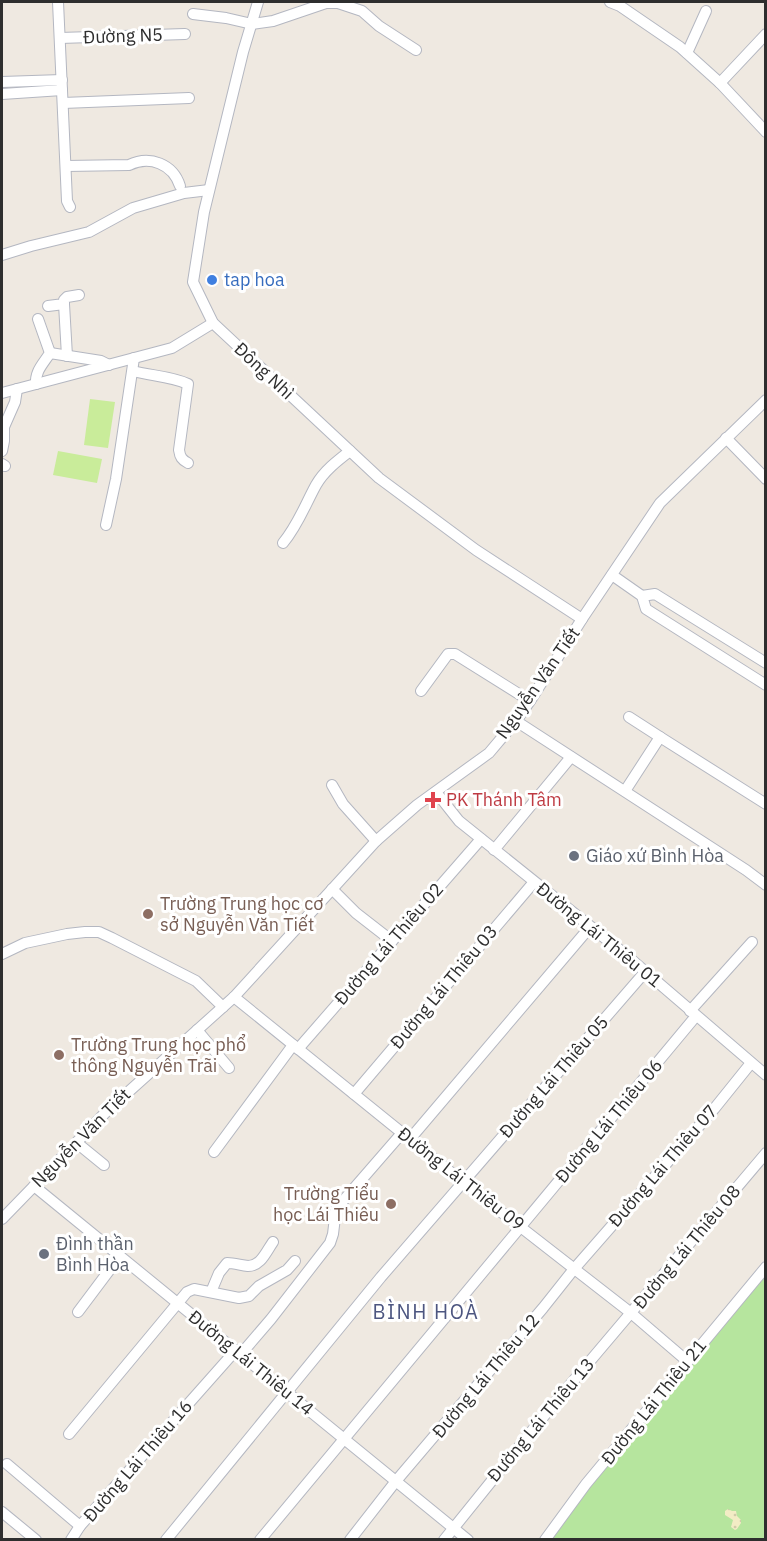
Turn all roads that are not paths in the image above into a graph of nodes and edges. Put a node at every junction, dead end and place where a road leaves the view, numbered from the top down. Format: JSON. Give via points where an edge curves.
{"nodes":[{"id":1,"x":58,"y":2,"type":"edge"},
{"id":2,"x":258,"y":2,"type":"edge"},
{"id":3,"x":610,"y":2,"type":"edge"},
{"id":4,"x":357,"y":5,"type":"edge"},
{"id":5,"x":706,"y":11,"type":"dead end"},
{"id":6,"x":193,"y":14,"type":"dead end"},
{"id":7,"x":252,"y":24,"type":"junction"},
{"id":8,"x":185,"y":34,"type":"dead end"},
{"id":9,"x":60,"y":38,"type":"junction"},
{"id":10,"x":763,"y":42,"type":"edge"},
{"id":11,"x":416,"y":50,"type":"dead end"},
{"id":12,"x":687,"y":53,"type":"junction"},
{"id":13,"x":2,"y":82,"type":"edge"},
{"id":14,"x":720,"y":83,"type":"junction"},
{"id":15,"x":62,"y":85,"type":"junction"},
{"id":16,"x":2,"y":94,"type":"edge"},
{"id":17,"x":189,"y":98,"type":"dead end"},
{"id":18,"x":63,"y":103,"type":"junction"},
{"id":19,"x":765,"y":132,"type":"edge"},
{"id":20,"x":66,"y":166,"type":"junction"},
{"id":21,"x":180,"y":186,"type":"dead end"},
{"id":22,"x":209,"y":190,"type":"junction"},
{"id":23,"x":70,"y":207,"type":"dead end"},
{"id":24,"x":2,"y":255,"type":"edge"},
{"id":25,"x":79,"y":295,"type":"dead end"},
{"id":26,"x":64,"y":304,"type":"junction"},
{"id":27,"x":48,"y":306,"type":"dead end"},
{"id":28,"x":38,"y":319,"type":"dead end"},
{"id":29,"x":213,"y":323,"type":"junction"},
{"id":30,"x":50,"y":353,"type":"junction"},
{"id":31,"x":67,"y":356,"type":"junction"},
{"id":32,"x":134,"y":358,"type":"junction"},
{"id":33,"x":110,"y":365,"type":"junction"},
{"id":34,"x":133,"y":371,"type":"junction"},
{"id":35,"x":36,"y":384,"type":"junction"},
{"id":36,"x":16,"y":389,"type":"junction"},
{"id":37,"x":2,"y":393,"type":"edge"},
{"id":38,"x":765,"y":400,"type":"edge"},
{"id":39,"x":726,"y":438,"type":"junction"},
{"id":40,"x":350,"y":451,"type":"junction"},
{"id":41,"x":2,"y":452,"type":"edge"},
{"id":42,"x":188,"y":463,"type":"dead end"},
{"id":43,"x":765,"y":478,"type":"edge"},
{"id":44,"x":106,"y":525,"type":"dead end"},
{"id":45,"x":283,"y":543,"type":"dead end"},
{"id":46,"x":612,"y":575,"type":"junction"},
{"id":47,"x":642,"y":596,"type":"junction"},
{"id":48,"x":582,"y":619,"type":"junction"},
{"id":49,"x":711,"y":629,"type":"junction"},
{"id":50,"x":701,"y":644,"type":"junction"},
{"id":51,"x":765,"y":663,"type":"edge"},
{"id":52,"x":765,"y":684,"type":"edge"},
{"id":53,"x":421,"y":692,"type":"dead end"},
{"id":54,"x":530,"y":701,"type":"junction"},
{"id":55,"x":629,"y":717,"type":"dead end"},
{"id":56,"x":516,"y":721,"type":"junction"},
{"id":57,"x":660,"y":737,"type":"junction"},
{"id":58,"x":571,"y":757,"type":"junction"},
{"id":59,"x":332,"y":785,"type":"dead end"},
{"id":60,"x":625,"y":791,"type":"junction"},
{"id":61,"x":436,"y":792,"type":"junction"},
{"id":62,"x":765,"y":804,"type":"edge"},
{"id":63,"x":481,"y":839,"type":"junction"},
{"id":64,"x":376,"y":841,"type":"junction"},
{"id":65,"x":494,"y":849,"type":"junction"},
{"id":66,"x":534,"y":882,"type":"junction"},
{"id":67,"x":765,"y":885,"type":"edge"},
{"id":68,"x":332,"y":889,"type":"junction"},
{"id":69,"x":590,"y":927,"type":"junction"},
{"id":70,"x":392,"y":941,"type":"junction"},
{"id":71,"x":752,"y":942,"type":"dead end"},
{"id":72,"x":2,"y":954,"type":"edge"},
{"id":73,"x":645,"y":972,"type":"junction"},
{"id":74,"x":234,"y":997,"type":"junction"},
{"id":75,"x":223,"y":1007,"type":"junction"},
{"id":76,"x":693,"y":1013,"type":"junction"},
{"id":77,"x":196,"y":1030,"type":"junction"},
{"id":78,"x":295,"y":1047,"type":"junction"},
{"id":79,"x":751,"y":1063,"type":"junction"},
{"id":80,"x":229,"y":1068,"type":"dead end"},
{"id":81,"x":765,"y":1075,"type":"edge"},
{"id":82,"x":354,"y":1094,"type":"junction"},
{"id":83,"x":406,"y":1136,"type":"junction"},
{"id":84,"x":76,"y":1143,"type":"junction"},
{"id":85,"x":214,"y":1152,"type":"dead end"},
{"id":86,"x":765,"y":1153,"type":"edge"},
{"id":87,"x":104,"y":1165,"type":"dead end"},
{"id":88,"x":464,"y":1182,"type":"junction"},
{"id":89,"x":34,"y":1186,"type":"junction"},
{"id":90,"x":2,"y":1219,"type":"edge"},
{"id":91,"x":521,"y":1227,"type":"junction"},
{"id":92,"x":273,"y":1242,"type":"dead end"},
{"id":93,"x":120,"y":1256,"type":"junction"},
{"id":94,"x":295,"y":1261,"type":"dead end"},
{"id":95,"x":765,"y":1267,"type":"edge"},
{"id":96,"x":574,"y":1269,"type":"junction"},
{"id":97,"x":211,"y":1292,"type":"junction"},
{"id":98,"x":178,"y":1302,"type":"junction"},
{"id":99,"x":78,"y":1312,"type":"dead end"},
{"id":100,"x":631,"y":1313,"type":"junction"},
{"id":101,"x":238,"y":1352,"type":"junction"},
{"id":102,"x":687,"y":1361,"type":"junction"},
{"id":103,"x":288,"y":1393,"type":"junction"},
{"id":104,"x":69,"y":1434,"type":"dead end"},
{"id":105,"x":344,"y":1438,"type":"junction"},
{"id":106,"x":7,"y":1464,"type":"dead end"},
{"id":107,"x":396,"y":1481,"type":"junction"},
{"id":108,"x":2,"y":1512,"type":"edge"},
{"id":109,"x":80,"y":1526,"type":"junction"},
{"id":110,"x":453,"y":1527,"type":"junction"},
{"id":111,"x":36,"y":1539,"type":"edge"},
{"id":112,"x":70,"y":1539,"type":"edge"},
{"id":113,"x":166,"y":1539,"type":"edge"},
{"id":114,"x":260,"y":1539,"type":"edge"},
{"id":115,"x":350,"y":1539,"type":"edge"},
{"id":116,"x":444,"y":1539,"type":"edge"},
{"id":117,"x":468,"y":1539,"type":"edge"},
{"id":118,"x":545,"y":1539,"type":"edge"}],
"edges":[{"from":1,"to":9,"type":"street"},
{"from":2,"to":7,"type":"street","name":"Đông Nhì"},
{"from":3,"to":12,"type":"street"},
{"from":4,"to":7,"type":"street","via":[[326,3]]},
{"from":4,"to":11,"type":"street","via":[[379,26]]},
{"from":5,"to":12,"type":"street"},
{"from":6,"to":7,"type":"street"},
{"from":7,"to":22,"type":"street","name":"Đông Nhì"},
{"from":8,"to":9,"type":"street","name":"Đường N5"},
{"from":9,"to":15,"type":"street"},
{"from":10,"to":14,"type":"street"},
{"from":12,"to":14,"type":"street"},
{"from":13,"to":15,"type":"street"},
{"from":14,"to":19,"type":"street"},
{"from":15,"to":16,"type":"street"},
{"from":15,"to":18,"type":"street"},
{"from":17,"to":18,"type":"street"},
{"from":18,"to":20,"type":"street"},
{"from":20,"to":21,"type":"street","via":[[155,162],[166,166]]},
{"from":20,"to":23,"type":"street"},
{"from":22,"to":24,"type":"street","via":[[134,208],[89,232]]},
{"from":22,"to":29,"type":"street","name":"Đông Nhì","via":[[193,282]]},
{"from":25,"to":26,"type":"street","via":[[67,297]]},
{"from":26,"to":27,"type":"street"},
{"from":26,"to":31,"type":"street"},
{"from":28,"to":30,"type":"street"},
{"from":29,"to":32,"type":"street","via":[[172,348]]},
{"from":29,"to":40,"type":"street","name":"Đông Nhì"},
{"from":30,"to":31,"type":"street"},
{"from":30,"to":35,"type":"street","via":[[37,371]]},
{"from":31,"to":33,"type":"street"},
{"from":32,"to":33,"type":"street"},
{"from":32,"to":34,"type":"street"},
{"from":33,"to":35,"type":"street"},
{"from":34,"to":42,"type":"street","via":[[188,384],[179,450],[180,457]]},
{"from":34,"to":44,"type":"street"},
{"from":35,"to":36,"type":"street"},
{"from":36,"to":37,"type":"street"},
{"from":36,"to":41,"type":"street","via":[[4,427]]},
{"from":38,"to":39,"type":"street","name":"Nguyễn Văn Tiết"},
{"from":39,"to":43,"type":"street"},
{"from":39,"to":46,"type":"street","name":"Nguyễn Văn Tiết","via":[[660,503]]},
{"from":40,"to":45,"type":"street","via":[[317,484]]},
{"from":40,"to":48,"type":"street","name":"Đông Nhì","via":[[379,478],[476,550]]},
{"from":46,"to":47,"type":"street"},
{"from":46,"to":48,"type":"street","name":"Nguyễn Văn Tiết"},
{"from":47,"to":49,"type":"street","via":[[655,594]]},
{"from":47,"to":50,"type":"street","via":[[646,609]]},
{"from":48,"to":54,"type":"street","name":"Nguyễn Văn Tiết"},
{"from":49,"to":50,"type":"street"},
{"from":49,"to":51,"type":"street"},
{"from":50,"to":52,"type":"street"},
{"from":53,"to":54,"type":"street","via":[[448,654],[455,654]]},
{"from":54,"to":56,"type":"street","name":"Nguyễn Văn Tiết"},
{"from":55,"to":57,"type":"street"},
{"from":56,"to":58,"type":"street"},
{"from":56,"to":61,"type":"street","name":"Nguyễn Văn Tiết","via":[[489,753]]},
{"from":57,"to":60,"type":"street"},
{"from":57,"to":62,"type":"street"},
{"from":58,"to":60,"type":"street"},
{"from":58,"to":65,"type":"street"},
{"from":59,"to":64,"type":"street","via":[[343,804]]},
{"from":60,"to":67,"type":"street"},
{"from":61,"to":63,"type":"street","name":"Đường Lái Thiêu 01","via":[[459,821]]},
{"from":61,"to":64,"type":"street","name":"Nguyễn Văn Tiết"},
{"from":63,"to":65,"type":"street","name":"Đường Lái Thiêu 01"},
{"from":63,"to":70,"type":"street","name":"Đường Lái Thiêu 02"},
{"from":64,"to":68,"type":"street","name":"Nguyễn Văn Tiết"},
{"from":65,"to":66,"type":"street","name":"Đường Lái Thiêu 01"},
{"from":66,"to":69,"type":"street","name":"Đường Lái Thiêu 01"},
{"from":66,"to":82,"type":"street","name":"Đường Lái Thiêu 03"},
{"from":68,"to":70,"type":"street"},
{"from":68,"to":74,"type":"street","name":"Nguyễn Văn Tiết"},
{"from":69,"to":73,"type":"street","name":"Đường Lái Thiêu 01"},
{"from":69,"to":83,"type":"street","name":"Đường Lái Thiêu 16"},
{"from":70,"to":78,"type":"street","name":"Đường Lái Thiêu 02"},
{"from":71,"to":76,"type":"street","name":"Đường Lái Thiêu 06"},
{"from":72,"to":75,"type":"street","via":[[25,943],[99,932],[196,981]]},
{"from":73,"to":76,"type":"street","name":"Đường Lái Thiêu 01"},
{"from":73,"to":88,"type":"street","name":"Đường Lái Thiêu 05"},
{"from":74,"to":75,"type":"street","name":"Nguyễn Văn Tiết"},
{"from":74,"to":78,"type":"street","name":"Đường Lái Thiêu 09"},
{"from":75,"to":77,"type":"street","name":"Nguyễn Văn Tiết"},
{"from":76,"to":79,"type":"street","name":"Đường Lái Thiêu 01"},
{"from":76,"to":91,"type":"street","name":"Đường Lái Thiêu 06"},
{"from":77,"to":80,"type":"street"},
{"from":77,"to":84,"type":"street","name":"Nguyễn Văn Tiết"},
{"from":78,"to":82,"type":"street","name":"Đường Lái Thiêu 09"},
{"from":78,"to":85,"type":"street","name":"Đường Lái Thiêu 02"},
{"from":79,"to":81,"type":"street","name":"Đường Lái Thiêu 01"},
{"from":79,"to":96,"type":"street","name":"Đường Lái Thiêu 07"},
{"from":82,"to":83,"type":"street","name":"Đường Lái Thiêu 09"},
{"from":83,"to":88,"type":"street","name":"Đường Lái Thiêu 09"},
{"from":83,"to":101,"type":"street","name":"Đường Lái Thiêu 16","via":[[336,1209],[330,1243],[271,1319]]},
{"from":84,"to":87,"type":"street"},
{"from":84,"to":89,"type":"street","name":"Nguyễn Văn Tiết"},
{"from":86,"to":100,"type":"street","name":"Đường Lái Thiêu 08"},
{"from":88,"to":91,"type":"street","name":"Đường Lái Thiêu 09"},
{"from":88,"to":103,"type":"street","name":"Đường Lái Thiêu 05"},
{"from":89,"to":90,"type":"street","name":"Nguyễn Văn Tiết"},
{"from":89,"to":93,"type":"street","name":"Đường Lái Thiêu 14"},
{"from":91,"to":96,"type":"street","name":"Đường Lái Thiêu 09"},
{"from":91,"to":105,"type":"street","name":"Đường Lái Thiêu 06"},
{"from":92,"to":97,"type":"street","via":[[255,1264],[227,1263]]},
{"from":93,"to":98,"type":"street","name":"Đường Lái Thiêu 14"},
{"from":93,"to":99,"type":"street"},
{"from":94,"to":97,"type":"street","via":[[249,1296],[239,1298]]},
{"from":95,"to":102,"type":"street","name":"Đường Lái Thiêu 21"},
{"from":96,"to":100,"type":"street","name":"Đường Lái Thiêu 09"},
{"from":96,"to":107,"type":"street","name":"Đường Lái Thiêu 12"},
{"from":97,"to":98,"type":"street","via":[[194,1289]]},
{"from":98,"to":101,"type":"street","name":"Đường Lái Thiêu 14"},
{"from":98,"to":104,"type":"street"},
{"from":100,"to":102,"type":"street","name":"Đường Lái Thiêu 09"},
{"from":100,"to":110,"type":"street","name":"Đường Lái Thiêu 13"},
{"from":101,"to":103,"type":"street","name":"Đường Lái Thiêu 14"},
{"from":101,"to":109,"type":"street","name":"Đường Lái Thiêu 16"},
{"from":102,"to":118,"type":"street","name":"Đường Lái Thiêu 21"},
{"from":103,"to":105,"type":"street","name":"Đường Lái Thiêu 14"},
{"from":103,"to":113,"type":"street","name":"Đường Lái Thiêu 05"},
{"from":105,"to":107,"type":"street","name":"Đường Lái Thiêu 14"},
{"from":105,"to":114,"type":"street","name":"Đường Lái Thiêu 06"},
{"from":106,"to":109,"type":"street","name":"Đường Lái Thiêu 16"},
{"from":107,"to":110,"type":"street","name":"Đường Lái Thiêu 14"},
{"from":107,"to":115,"type":"street","name":"Đường Lái Thiêu 12"},
{"from":108,"to":111,"type":"street"},
{"from":109,"to":112,"type":"street"},
{"from":110,"to":116,"type":"street","name":"Đường Lái Thiêu 13"},
{"from":110,"to":117,"type":"street","name":"Đường Lái Thiêu 14"}]}
